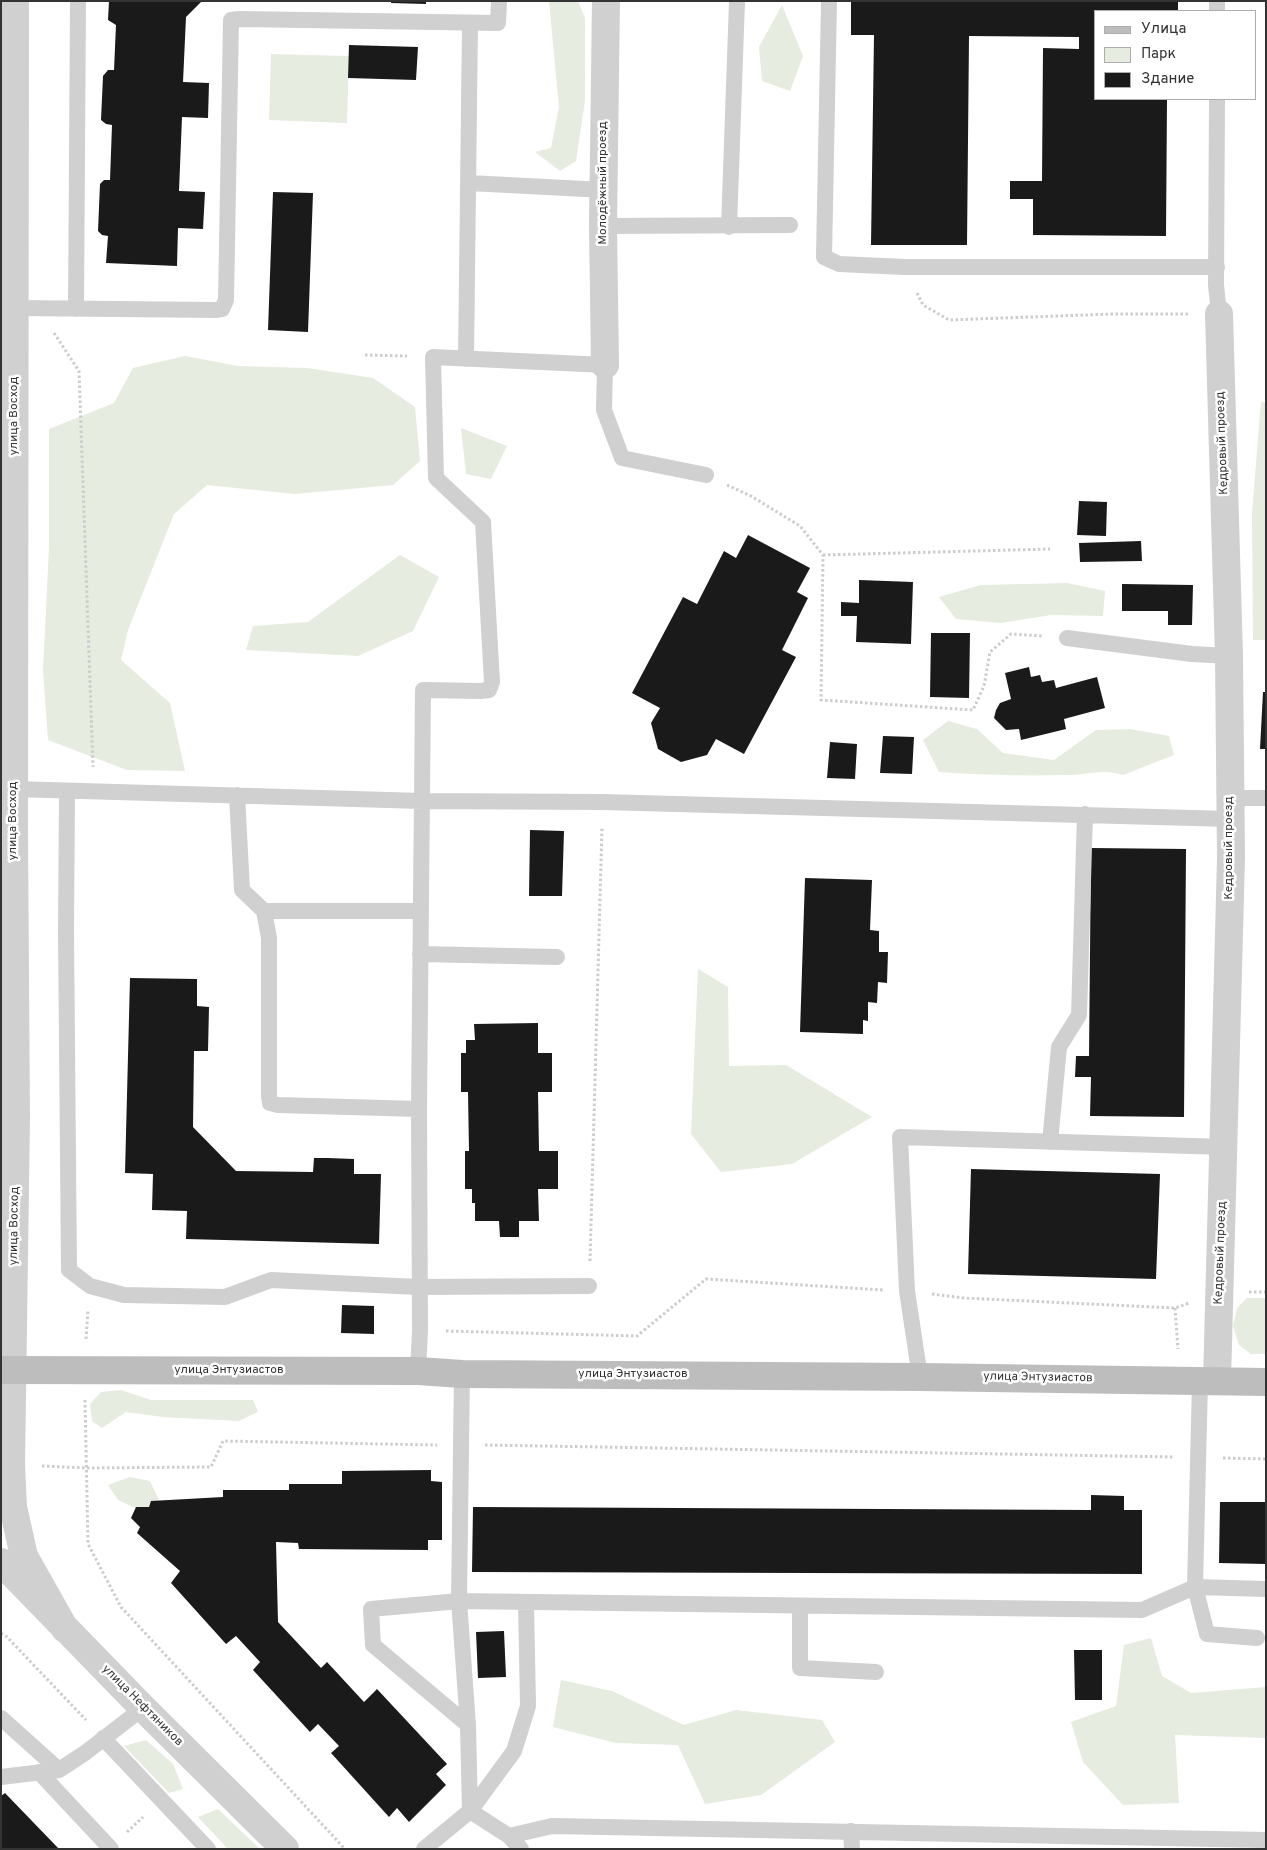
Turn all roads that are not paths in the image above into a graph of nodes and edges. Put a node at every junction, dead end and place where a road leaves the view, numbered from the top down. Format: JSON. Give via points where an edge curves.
{"nodes":[{"id":1,"x":15,"y":1,"type":"edge"},
{"id":2,"x":78,"y":1,"type":"edge"},
{"id":3,"x":499,"y":1,"type":"edge"},
{"id":4,"x":606,"y":1,"type":"edge"},
{"id":5,"x":738,"y":1,"type":"edge"},
{"id":6,"x":830,"y":1,"type":"edge"},
{"id":7,"x":470,"y":22,"type":"junction"},
{"id":8,"x":9,"y":72,"type":"edge"},
{"id":9,"x":1217,"y":100,"type":"edge"},
{"id":10,"x":469,"y":183,"type":"junction"},
{"id":11,"x":604,"y":190,"type":"junction"},
{"id":12,"x":790,"y":225,"type":"dead end"},
{"id":13,"x":604,"y":226,"type":"junction"},
{"id":14,"x":729,"y":227,"type":"junction"},
{"id":15,"x":1217,"y":267,"type":"junction"},
{"id":16,"x":27,"y":308,"type":"junction"},
{"id":17,"x":76,"y":309,"type":"junction"},
{"id":18,"x":1220,"y":314,"type":"joint"},
{"id":19,"x":466,"y":358,"type":"junction"},
{"id":20,"x":605,"y":364,"type":"junction"},
{"id":21,"x":8,"y":461,"type":"edge"},
{"id":22,"x":706,"y":475,"type":"road end"},
{"id":23,"x":1067,"y":638,"type":"road end"},
{"id":24,"x":8,"y":644,"type":"edge"},
{"id":25,"x":1229,"y":656,"type":"junction"},
{"id":26,"x":14,"y":789,"type":"junction"},
{"id":27,"x":67,"y":790,"type":"junction"},
{"id":28,"x":237,"y":795,"type":"junction"},
{"id":29,"x":1266,"y":798,"type":"edge"},
{"id":30,"x":422,"y":801,"type":"junction"},
{"id":31,"x":1230,"y":808,"type":"junction"},
{"id":32,"x":1085,"y":814,"type":"junction"},
{"id":33,"x":8,"y":833,"type":"edge"},
{"id":34,"x":264,"y":911,"type":"junction"},
{"id":35,"x":421,"y":911,"type":"junction"},
{"id":36,"x":420,"y":954,"type":"junction"},
{"id":37,"x":557,"y":957,"type":"dead end"},
{"id":38,"x":419,"y":1108,"type":"junction"},
{"id":39,"x":8,"y":1117,"type":"edge"},
{"id":40,"x":1050,"y":1142,"type":"junction"},
{"id":41,"x":1224,"y":1147,"type":"junction"},
{"id":42,"x":589,"y":1286,"type":"road end"},
{"id":43,"x":418,"y":1287,"type":"junction"},
{"id":44,"x":7,"y":1370,"type":"edge"},
{"id":45,"x":418,"y":1371,"type":"junction"},
{"id":46,"x":462,"y":1374,"type":"junction"},
{"id":47,"x":920,"y":1377,"type":"junction"},
{"id":48,"x":1209,"y":1381,"type":"junction"},
{"id":49,"x":1266,"y":1382,"type":"edge"},
{"id":50,"x":1,"y":1562,"type":"edge"},
{"id":51,"x":1195,"y":1587,"type":"junction"},
{"id":52,"x":1266,"y":1589,"type":"edge"},
{"id":53,"x":459,"y":1601,"type":"junction"},
{"id":54,"x":526,"y":1602,"type":"junction"},
{"id":55,"x":800,"y":1607,"type":"junction"},
{"id":56,"x":65,"y":1629,"type":"junction"},
{"id":57,"x":1257,"y":1638,"type":"dead end"},
{"id":58,"x":876,"y":1672,"type":"dead end"},
{"id":59,"x":143,"y":1708,"type":"junction"},
{"id":60,"x":1,"y":1718,"type":"edge"},
{"id":61,"x":468,"y":1725,"type":"junction"},
{"id":62,"x":103,"y":1738,"type":"junction"},
{"id":63,"x":59,"y":1770,"type":"junction"},
{"id":64,"x":39,"y":1772,"type":"junction"},
{"id":65,"x":1,"y":1777,"type":"edge"},
{"id":66,"x":470,"y":1811,"type":"junction"},
{"id":67,"x":851,"y":1830,"type":"junction"},
{"id":68,"x":509,"y":1836,"type":"junction"},
{"id":69,"x":1266,"y":1840,"type":"edge"},
{"id":70,"x":1126,"y":1843,"type":"edge"},
{"id":71,"x":110,"y":1848,"type":"edge"},
{"id":72,"x":208,"y":1849,"type":"edge"},
{"id":73,"x":285,"y":1849,"type":"edge"},
{"id":74,"x":424,"y":1849,"type":"edge"},
{"id":75,"x":521,"y":1849,"type":"edge"},
{"id":76,"x":852,"y":1849,"type":"edge"}],
"edges":[{"from":1,"to":8,"type":"street","name":"улица Восход"},
{"from":2,"to":17,"type":"lane"},
{"from":3,"to":7,"type":"lane","via":[[498,23]]},
{"from":4,"to":11,"type":"street","name":"Молодёжный проезд"},
{"from":5,"to":14,"type":"lane"},
{"from":6,"to":15,"type":"lane","via":[[824,256],[839,264],[905,267]]},
{"from":7,"to":10,"type":"lane"},
{"from":7,"to":17,"type":"lane","via":[[231,20],[226,300],[222,309]]},
{"from":8,"to":16,"type":"street","name":"улица Восход"},
{"from":9,"to":15,"type":"lane"},
{"from":10,"to":11,"type":"lane"},
{"from":10,"to":19,"type":"lane"},
{"from":11,"to":13,"type":"street","name":"Молодёжный проезд"},
{"from":12,"to":14,"type":"lane"},
{"from":13,"to":14,"type":"lane"},
{"from":13,"to":20,"type":"street","name":"Молодёжный проезд"},
{"from":15,"to":18,"type":"lane"},
{"from":16,"to":17,"type":"lane"},
{"from":16,"to":21,"type":"street","name":"улица Восход"},
{"from":18,"to":25,"type":"street","name":"Кедровый проезд"},
{"from":19,"to":20,"type":"lane"},
{"from":19,"to":30,"type":"lane","via":[[433,357],[436,478],[483,522],[492,682],[489,690],[481,691],[423,690]]},
{"from":20,"to":22,"type":"lane","via":[[604,410],[622,458]]},
{"from":21,"to":24,"type":"street","name":"улица Восход"},
{"from":23,"to":25,"type":"lane"},
{"from":24,"to":26,"type":"street","name":"улица Восход"},
{"from":25,"to":31,"type":"street","name":"Кедровый проезд"},
{"from":26,"to":27,"type":"lane"},
{"from":26,"to":33,"type":"street","name":"улица Восход"},
{"from":27,"to":28,"type":"lane"},
{"from":27,"to":43,"type":"lane","via":[[69,1270],[90,1286],[124,1295],[225,1297],[271,1280]]},
{"from":28,"to":30,"type":"lane"},
{"from":28,"to":34,"type":"lane","via":[[242,890]]},
{"from":29,"to":31,"type":"lane"},
{"from":30,"to":32,"type":"lane","via":[[602,802]]},
{"from":30,"to":35,"type":"lane"},
{"from":31,"to":32,"type":"lane"},
{"from":31,"to":41,"type":"street","name":"Кедровый проезд","via":[[1232,858]]},
{"from":32,"to":40,"type":"lane","via":[[1079,1015],[1059,1047]]},
{"from":33,"to":39,"type":"street","name":"улица Восход","via":[[16,931]]},
{"from":34,"to":35,"type":"lane"},
{"from":34,"to":38,"type":"lane","via":[[269,938],[270,1103]]},
{"from":35,"to":36,"type":"lane"},
{"from":36,"to":37,"type":"lane"},
{"from":36,"to":38,"type":"lane"},
{"from":38,"to":43,"type":"lane"},
{"from":39,"to":44,"type":"street","name":"улица Восход"},
{"from":40,"to":41,"type":"lane"},
{"from":40,"to":47,"type":"lane","via":[[900,1137],[907,1291]]},
{"from":41,"to":48,"type":"street","name":"Кедровый проезд","via":[[1220,1292]]},
{"from":42,"to":43,"type":"lane"},
{"from":43,"to":45,"type":"lane"},
{"from":44,"to":45,"type":"main road","name":"улица Энтузиастов"},
{"from":44,"to":56,"type":"street","name":"улица Восход","via":[[13,1507],[24,1556]]},
{"from":45,"to":46,"type":"main road","name":"улица Энтузиастов"},
{"from":46,"to":47,"type":"main road","name":"улица Энтузиастов"},
{"from":46,"to":53,"type":"lane"},
{"from":47,"to":48,"type":"main road","name":"улица Энтузиастов"},
{"from":48,"to":49,"type":"main road","name":"улица Энтузиастов"},
{"from":48,"to":51,"type":"lane","via":[[1198,1458]]},
{"from":50,"to":56,"type":"street","name":"улица Нефтяников"},
{"from":51,"to":52,"type":"lane"},
{"from":51,"to":55,"type":"lane","via":[[1142,1610]]},
{"from":51,"to":57,"type":"lane","via":[[1207,1634]]},
{"from":53,"to":54,"type":"lane"},
{"from":53,"to":61,"type":"lane"},
{"from":53,"to":61,"type":"lane","via":[[370,1609],[373,1645]]},
{"from":54,"to":55,"type":"lane"},
{"from":54,"to":66,"type":"lane","via":[[528,1706],[514,1751]]},
{"from":55,"to":58,"type":"lane","via":[[800,1668]]},
{"from":56,"to":59,"type":"street","name":"улица Нефтяников"},
{"from":59,"to":62,"type":"lane"},
{"from":59,"to":73,"type":"street","name":"улица Нефтяников"},
{"from":60,"to":63,"type":"lane"},
{"from":61,"to":66,"type":"lane"},
{"from":62,"to":63,"type":"lane"},
{"from":62,"to":72,"type":"lane"},
{"from":63,"to":64,"type":"lane"},
{"from":64,"to":65,"type":"lane"},
{"from":64,"to":71,"type":"lane"},
{"from":66,"to":68,"type":"lane"},
{"from":66,"to":74,"type":"lane"},
{"from":67,"to":68,"type":"lane","via":[[552,1826]]},
{"from":67,"to":70,"type":"lane"},
{"from":67,"to":76,"type":"lane"},
{"from":68,"to":75,"type":"lane"},
{"from":69,"to":70,"type":"lane"}]}
